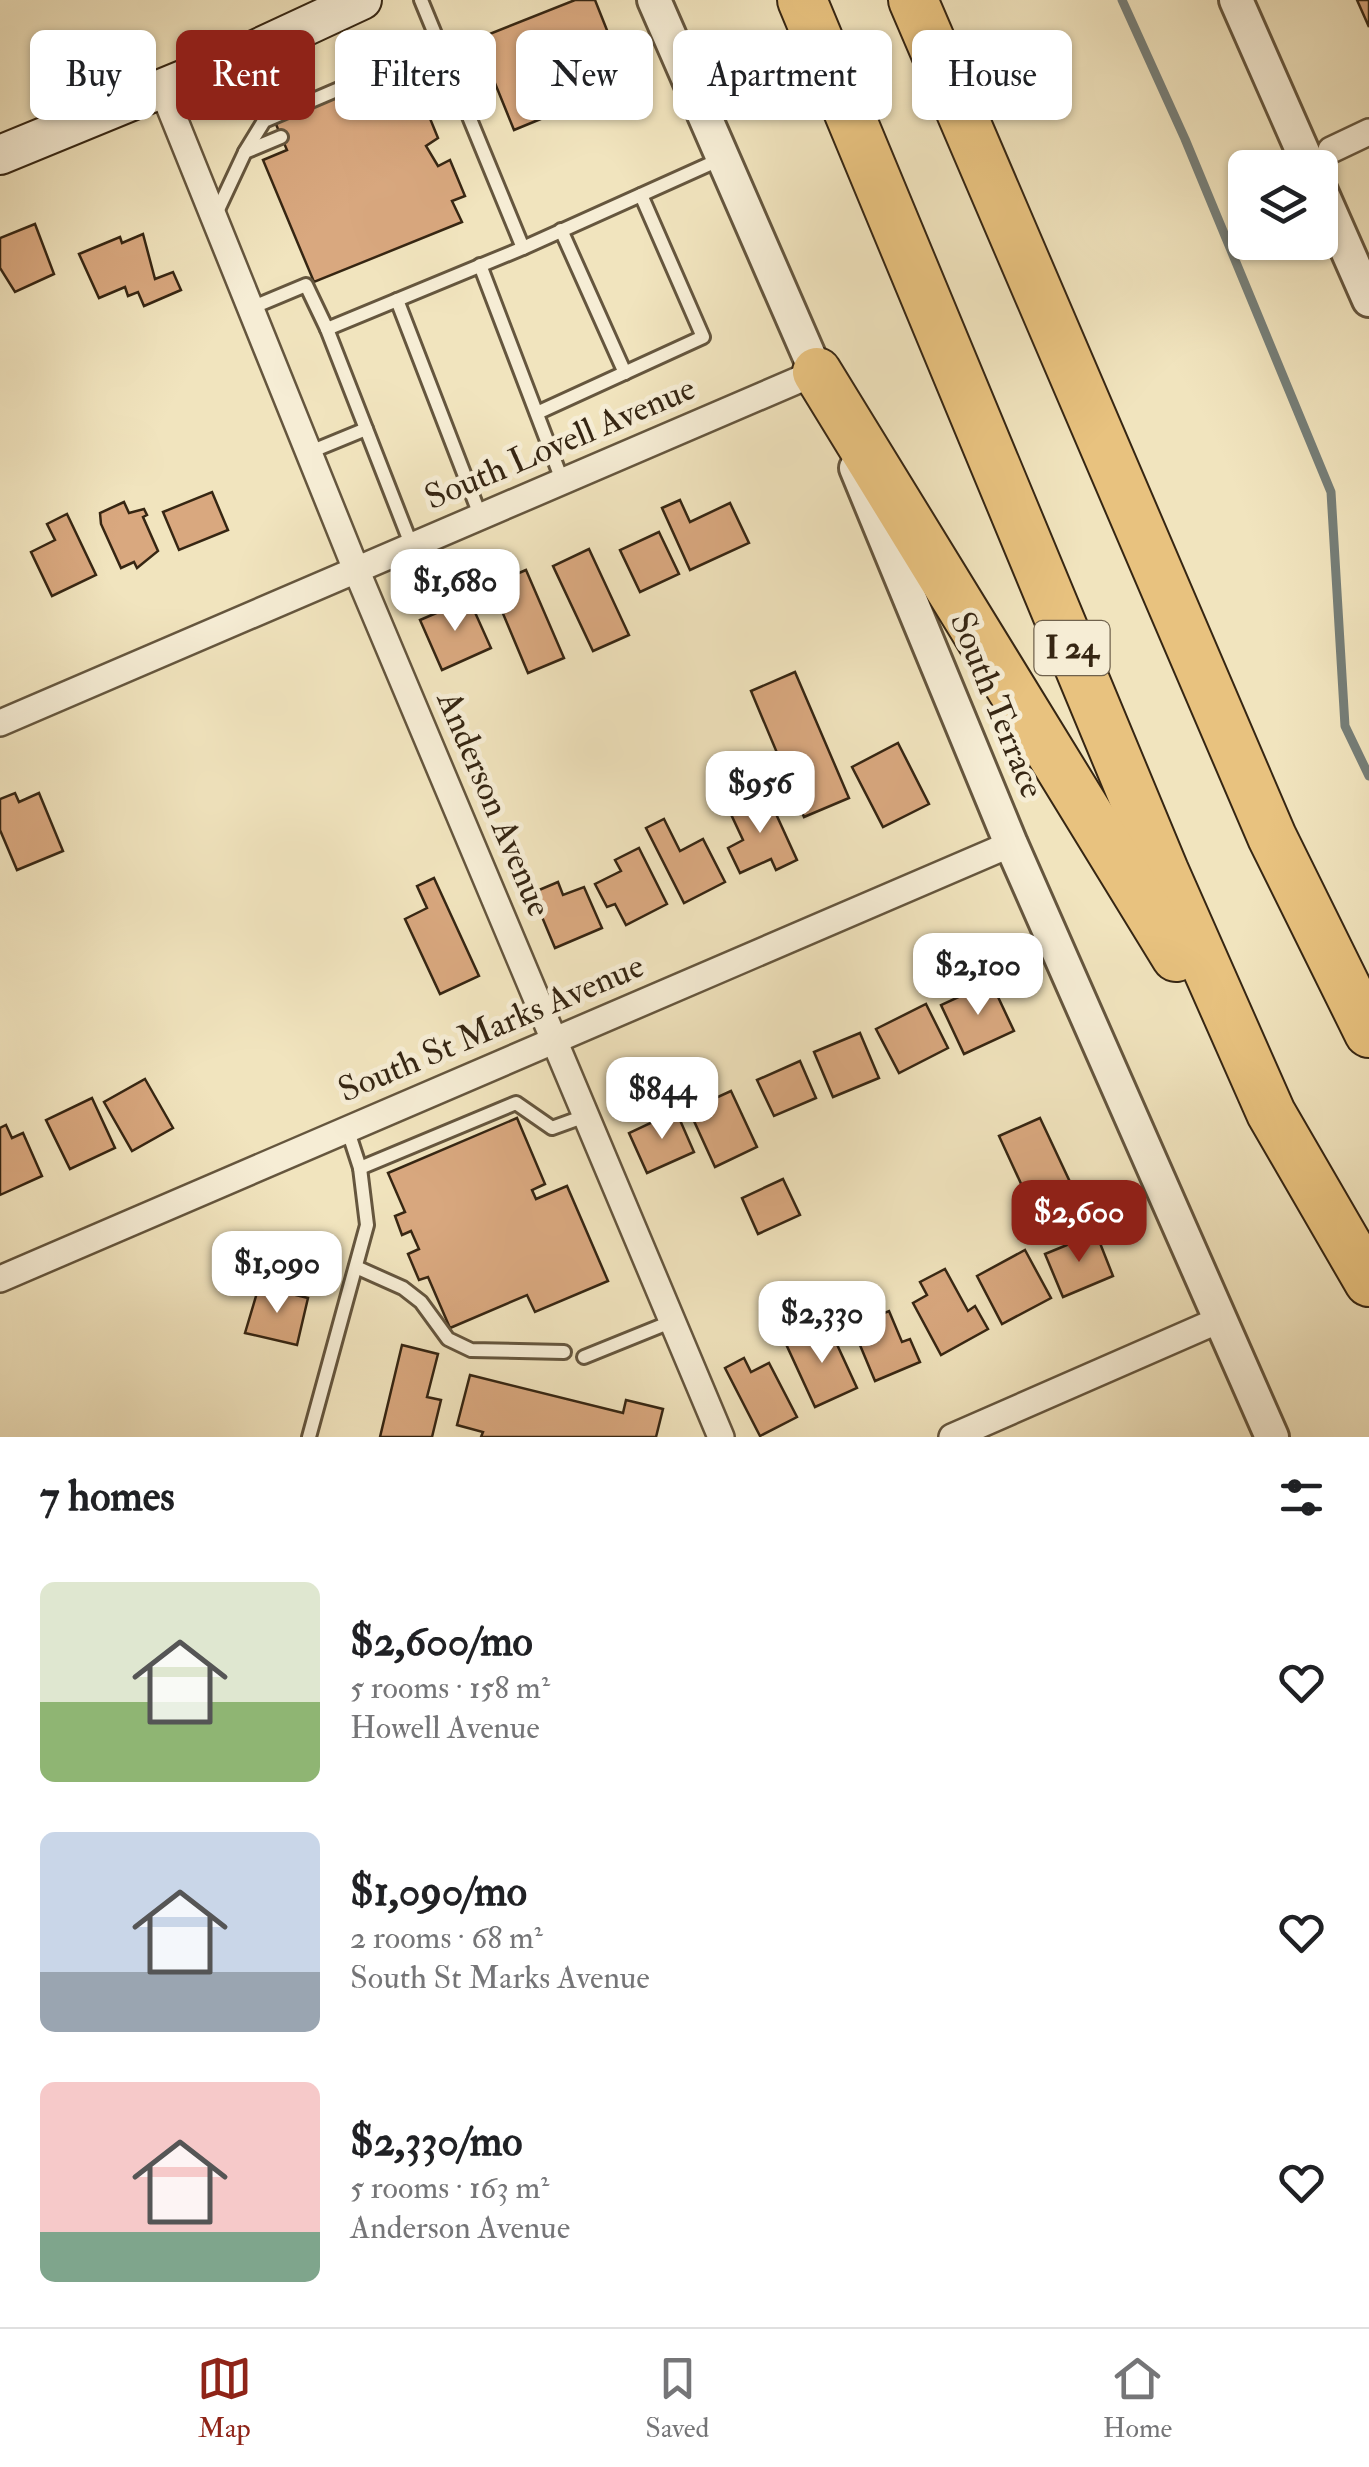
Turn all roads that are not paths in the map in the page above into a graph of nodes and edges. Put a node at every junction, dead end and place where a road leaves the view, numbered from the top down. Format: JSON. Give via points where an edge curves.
{"nodes":[{"id":1,"x":362,"y":0,"type":"edge"},
{"id":2,"x":421,"y":0,"type":"edge"},
{"id":3,"x":654,"y":0,"type":"edge"},
{"id":4,"x":802,"y":0,"type":"edge"},
{"id":5,"x":913,"y":0,"type":"edge"},
{"id":6,"x":1236,"y":0,"type":"edge"},
{"id":7,"x":433,"y":30,"type":"edge"},
{"id":8,"x":161,"y":86,"type":"junction"},
{"id":9,"x":335,"y":91,"type":"edge"},
{"id":10,"x":470,"y":120,"type":"edge"},
{"id":11,"x":1369,"y":132,"type":"edge"},
{"id":12,"x":281,"y":136,"type":"dead end"},
{"id":13,"x":1316,"y":150,"type":"edge"},
{"id":14,"x":1337,"y":150,"type":"edge"},
{"id":15,"x":245,"y":152,"type":"junction"},
{"id":16,"x":0,"y":155,"type":"edge"},
{"id":17,"x":723,"y":158,"type":"junction"},
{"id":18,"x":641,"y":195,"type":"junction"},
{"id":19,"x":214,"y":218,"type":"junction"},
{"id":20,"x":562,"y":230,"type":"junction"},
{"id":21,"x":1338,"y":230,"type":"edge"},
{"id":22,"x":522,"y":248,"type":"junction"},
{"id":23,"x":480,"y":266,"type":"junction"},
{"id":24,"x":397,"y":300,"type":"junction"},
{"id":25,"x":1369,"y":300,"type":"edge"},
{"id":26,"x":251,"y":308,"type":"junction"},
{"id":27,"x":326,"y":329,"type":"junction"},
{"id":28,"x":817,"y":372,"type":"junction"},
{"id":29,"x":624,"y":373,"type":"junction"},
{"id":30,"x":537,"y":413,"type":"junction"},
{"id":31,"x":366,"y":429,"type":"junction"},
{"id":32,"x":310,"y":452,"type":"junction"},
{"id":33,"x":562,"y":480,"type":"junction"},
{"id":34,"x":480,"y":515,"type":"junction"},
{"id":35,"x":411,"y":544,"type":"junction"},
{"id":36,"x":355,"y":567,"type":"junction"},
{"id":37,"x":0,"y":723,"type":"edge"},
{"id":38,"x":1012,"y":844,"type":"junction"},
{"id":39,"x":1369,"y":1032,"type":"edge"},
{"id":40,"x":556,"y":1038,"type":"junction"},
{"id":41,"x":1271,"y":1113,"type":"junction"},
{"id":42,"x":588,"y":1116,"type":"junction"},
{"id":43,"x":347,"y":1128,"type":"junction"},
{"id":44,"x":360,"y":1168,"type":"junction"},
{"id":45,"x":356,"y":1267,"type":"junction"},
{"id":46,"x":0,"y":1279,"type":"edge"},
{"id":47,"x":1369,"y":1282,"type":"edge"},
{"id":48,"x":1219,"y":1320,"type":"junction"},
{"id":49,"x":673,"y":1321,"type":"junction"},
{"id":50,"x":564,"y":1352,"type":"dead end"},
{"id":51,"x":584,"y":1357,"type":"dead end"},
{"id":52,"x":309,"y":1437,"type":"edge"},
{"id":53,"x":721,"y":1437,"type":"edge"},
{"id":54,"x":952,"y":1437,"type":"edge"},
{"id":55,"x":1272,"y":1437,"type":"edge"}],
"edges":[{"from":1,"to":8,"type":"main road"},
{"from":2,"to":7,"type":"lane"},
{"from":3,"to":17,"type":"street","name":"South Terrace"},
{"from":4,"to":41,"type":"highway","number":"I 24"},
{"from":5,"to":39,"type":"highway","via":[[1272,836]]},
{"from":6,"to":13,"type":"street"},
{"from":8,"to":16,"type":"main road"},
{"from":8,"to":19,"type":"street","name":"Anderson Avenue"},
{"from":9,"to":15,"type":"lane","via":[[264,121]]},
{"from":10,"to":22,"type":"lane"},
{"from":11,"to":14,"type":"street"},
{"from":12,"to":15,"type":"lane"},
{"from":15,"to":19,"type":"lane"},
{"from":17,"to":18,"type":"lane"},
{"from":17,"to":28,"type":"street","name":"South Terrace"},
{"from":18,"to":20,"type":"lane"},
{"from":18,"to":29,"type":"lane","via":[[703,338]]},
{"from":19,"to":26,"type":"street","name":"Anderson Avenue"},
{"from":20,"to":22,"type":"lane"},
{"from":20,"to":29,"type":"lane"},
{"from":21,"to":25,"type":"street"},
{"from":22,"to":23,"type":"lane"},
{"from":23,"to":24,"type":"lane"},
{"from":23,"to":30,"type":"lane"},
{"from":24,"to":27,"type":"lane"},
{"from":24,"to":34,"type":"lane"},
{"from":26,"to":27,"type":"lane","via":[[306,285]]},
{"from":26,"to":32,"type":"street","name":"Anderson Avenue"},
{"from":27,"to":31,"type":"lane"},
{"from":28,"to":33,"type":"street","name":"South Lovell Avenue"},
{"from":28,"to":38,"type":"street","name":"South Terrace"},
{"from":28,"to":41,"type":"highway"},
{"from":29,"to":30,"type":"lane"},
{"from":30,"to":33,"type":"lane"},
{"from":31,"to":32,"type":"lane"},
{"from":31,"to":35,"type":"lane"},
{"from":32,"to":36,"type":"street","name":"Anderson Avenue"},
{"from":33,"to":34,"type":"street","name":"South Lovell Avenue"},
{"from":34,"to":35,"type":"street","name":"South Lovell Avenue"},
{"from":35,"to":36,"type":"street","name":"South Lovell Avenue"},
{"from":36,"to":37,"type":"street","name":"South Lovell Avenue"},
{"from":36,"to":40,"type":"street","name":"Anderson Avenue"},
{"from":38,"to":40,"type":"street","name":"South St Marks Avenue"},
{"from":38,"to":48,"type":"street","name":"South Terrace"},
{"from":40,"to":42,"type":"street","name":"Anderson Avenue"},
{"from":40,"to":43,"type":"street","name":"South St Marks Avenue"},
{"from":41,"to":47,"type":"highway","number":"I 24"},
{"from":42,"to":44,"type":"lane","via":[[552,1128],[516,1103]]},
{"from":42,"to":49,"type":"street","name":"Anderson Avenue"},
{"from":43,"to":44,"type":"lane"},
{"from":43,"to":46,"type":"street","name":"South St Marks Avenue"},
{"from":44,"to":45,"type":"lane","via":[[367,1225]]},
{"from":45,"to":50,"type":"lane","via":[[404,1288],[448,1340],[471,1350]]},
{"from":45,"to":52,"type":"lane"},
{"from":48,"to":54,"type":"street"},
{"from":48,"to":55,"type":"street","name":"South Terrace"},
{"from":49,"to":51,"type":"lane"},
{"from":49,"to":53,"type":"street","name":"Anderson Avenue"}]}
